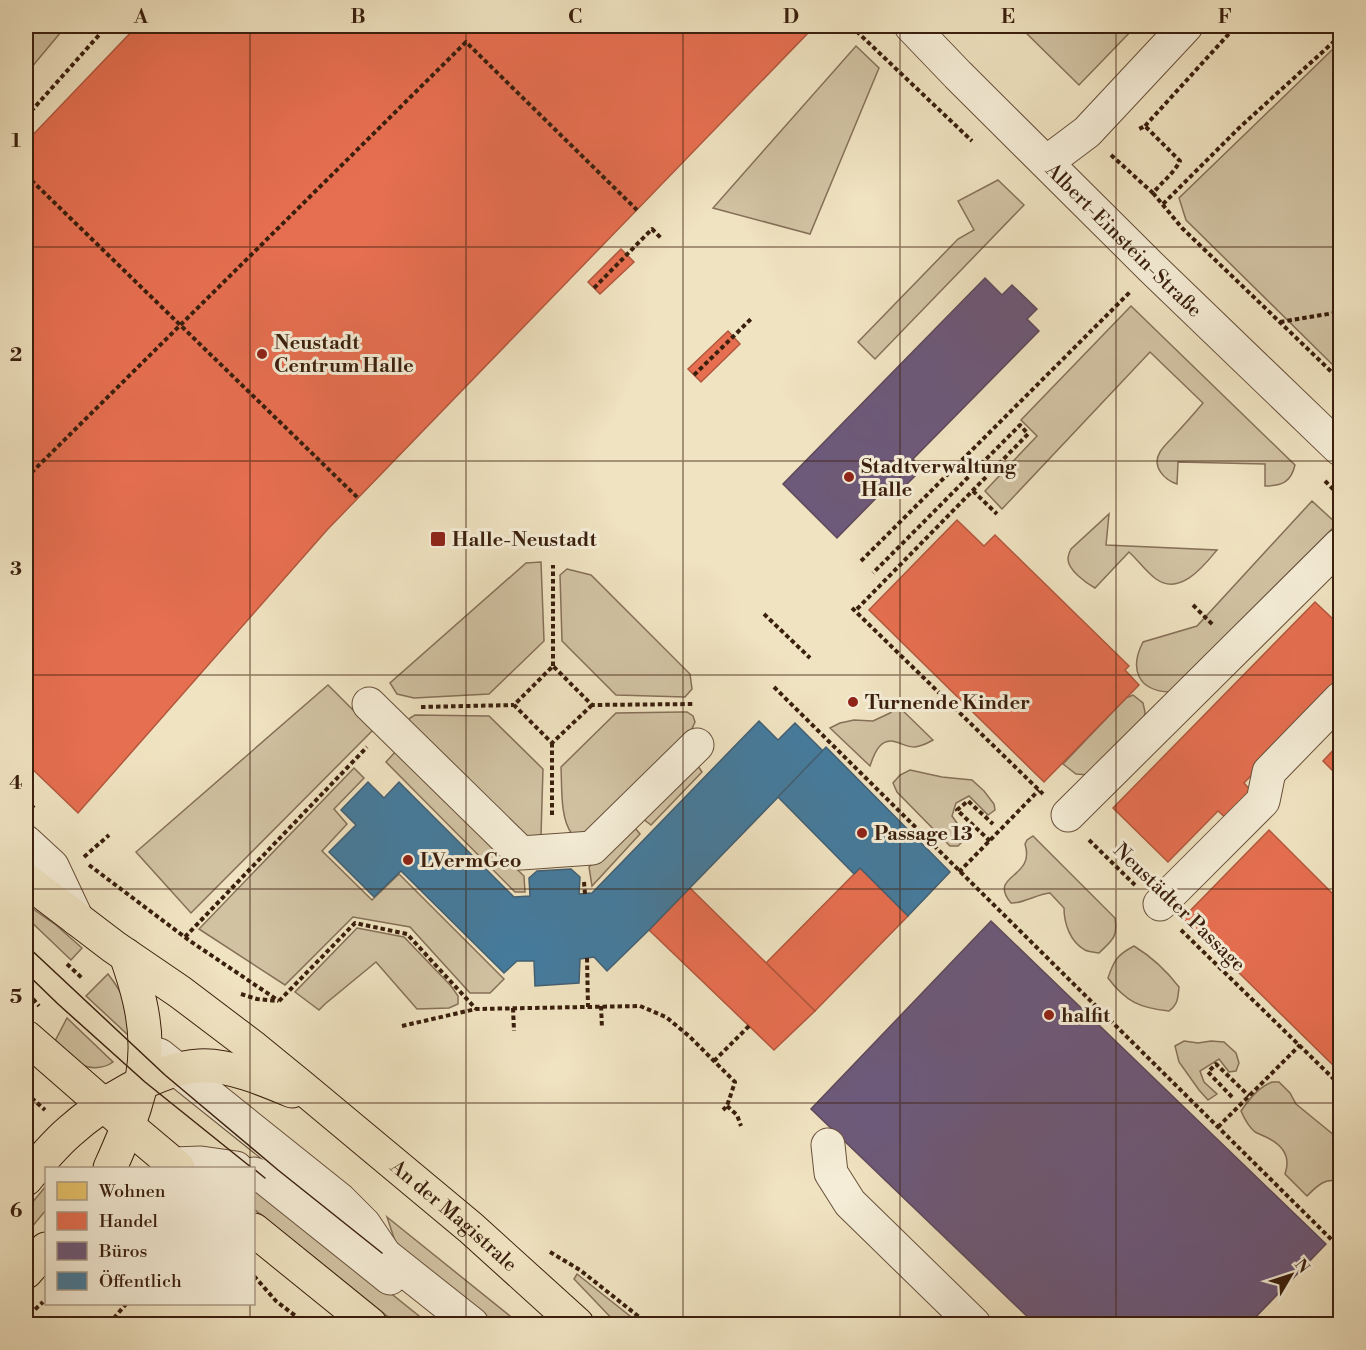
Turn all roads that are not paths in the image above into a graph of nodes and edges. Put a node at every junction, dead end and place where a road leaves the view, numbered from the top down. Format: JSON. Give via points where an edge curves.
{"nodes":[{"id":1,"x":911,"y":26,"type":"edge"},
{"id":2,"x":1186,"y":26,"type":"edge"},
{"id":3,"x":1047,"y":162,"type":"junction"},
{"id":4,"x":1341,"y":449,"type":"edge"},
{"id":5,"x":1341,"y":545,"type":"edge"},
{"id":6,"x":1341,"y":699,"type":"edge"},
{"id":7,"x":379,"y":714,"type":"road end"},
{"id":8,"x":697,"y":745,"type":"dead end"},
{"id":9,"x":1066,"y":816,"type":"road end"},
{"id":10,"x":26,"y":842,"type":"edge"},
{"id":11,"x":26,"y":880,"type":"edge"},
{"id":12,"x":1159,"y":906,"type":"road end"},
{"id":13,"x":77,"y":919,"type":"junction"},
{"id":14,"x":126,"y":955,"type":"junction"},
{"id":15,"x":26,"y":1037,"type":"edge"},
{"id":16,"x":145,"y":1044,"type":"junction"},
{"id":17,"x":176,"y":1069,"type":"junction"},
{"id":18,"x":141,"y":1084,"type":"junction"},
{"id":19,"x":329,"y":1109,"type":"junction"},
{"id":20,"x":116,"y":1116,"type":"junction"},
{"id":21,"x":828,"y":1144,"type":"dead end"},
{"id":22,"x":110,"y":1167,"type":"edge"},
{"id":23,"x":165,"y":1167,"type":"edge"},
{"id":24,"x":230,"y":1167,"type":"edge"},
{"id":25,"x":255,"y":1174,"type":"edge"},
{"id":26,"x":26,"y":1179,"type":"edge"},
{"id":27,"x":255,"y":1231,"type":"edge"},
{"id":28,"x":45,"y":1251,"type":"edge"},
{"id":29,"x":382,"y":1253,"type":"dead end"},
{"id":30,"x":26,"y":1272,"type":"edge"},
{"id":31,"x":370,"y":1324,"type":"edge"},
{"id":32,"x":447,"y":1324,"type":"edge"},
{"id":33,"x":472,"y":1324,"type":"edge"},
{"id":34,"x":577,"y":1324,"type":"edge"},
{"id":35,"x":974,"y":1324,"type":"edge"}],
"edges":[{"from":1,"to":3,"type":"street","name":"Albert-Einstein-Straße"},
{"from":2,"to":3,"type":"street","via":[[1087,132]]},
{"from":3,"to":4,"type":"street","name":"Albert-Einstein-Straße"},
{"from":5,"to":9,"type":"street"},
{"from":6,"to":12,"type":"street","via":[[1269,772],[1263,801]]},
{"from":7,"to":8,"type":"street","via":[[522,853],[592,848]]},
{"from":10,"to":13,"type":"street","via":[[52,866]]},
{"from":11,"to":13,"type":"main road","name":"An der Magistrale"},
{"from":13,"to":14,"type":"main road","name":"An der Magistrale"},
{"from":14,"to":16,"type":"main road","via":[[139,995]]},
{"from":14,"to":19,"type":"main road","name":"An der Magistrale","via":[[254,1048]]},
{"from":15,"to":20,"type":"main road"},
{"from":16,"to":17,"type":"street"},
{"from":16,"to":18,"type":"main road"},
{"from":17,"to":18,"type":"main road","name":"An der Magistrale"},
{"from":17,"to":19,"type":"main road","name":"An der Magistrale","via":[[201,1066],[250,1075]]},
{"from":17,"to":33,"type":"street","via":[[340,1200],[364,1224],[385,1255]]},
{"from":18,"to":20,"type":"main road"},
{"from":19,"to":34,"type":"main road","name":"An der Magistrale","via":[[471,1228]]},
{"from":20,"to":22,"type":"main road"},
{"from":20,"to":23,"type":"main road"},
{"from":20,"to":26,"type":"main road","via":[[69,1131]]},
{"from":21,"to":35,"type":"street","via":[[831,1173],[850,1203]]},
{"from":23,"to":24,"type":"street","via":[[201,1162]]},
{"from":25,"to":32,"type":"street","via":[[265,1178]]},
{"from":27,"to":31,"type":"main road"},
{"from":28,"to":30,"type":"main road"},
{"from":29,"to":33,"type":"street"}]}
